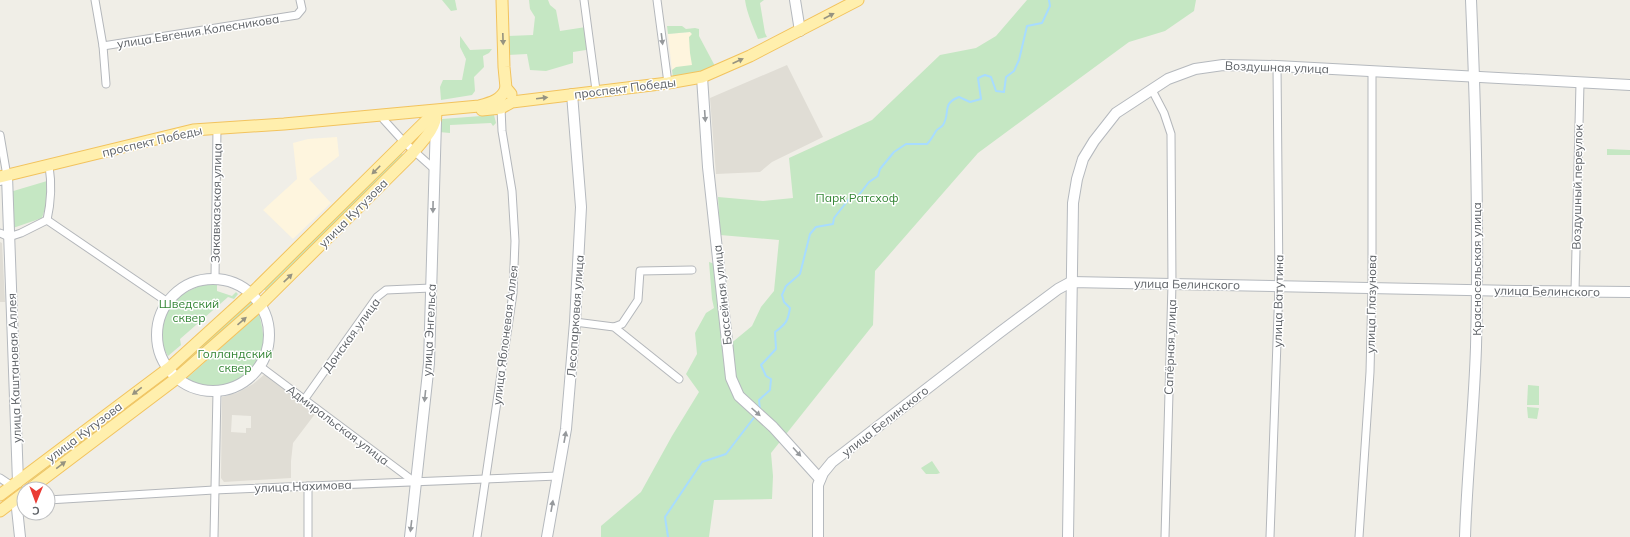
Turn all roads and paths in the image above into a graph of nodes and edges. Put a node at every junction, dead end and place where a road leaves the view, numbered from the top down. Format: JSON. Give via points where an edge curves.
{"nodes":[{"id":1,"x":95,"y":0,"type":"edge"},
{"id":2,"x":300,"y":0,"type":"edge"},
{"id":3,"x":502,"y":0,"type":"edge"},
{"id":4,"x":584,"y":0,"type":"edge"},
{"id":5,"x":657,"y":0,"type":"edge"},
{"id":6,"x":795,"y":0,"type":"edge"},
{"id":7,"x":858,"y":0,"type":"edge"},
{"id":8,"x":1471,"y":0,"type":"edge"},
{"id":9,"x":800,"y":31,"type":"junction"},
{"id":10,"x":103,"y":46,"type":"junction"},
{"id":11,"x":1277,"y":66,"type":"junction"},
{"id":12,"x":1372,"y":72,"type":"junction"},
{"id":13,"x":1474,"y":76,"type":"junction"},
{"id":14,"x":702,"y":77,"type":"junction"},
{"id":15,"x":668,"y":83,"type":"junction"},
{"id":16,"x":106,"y":84,"type":"dead end"},
{"id":17,"x":1580,"y":84,"type":"junction"},
{"id":18,"x":1630,"y":85,"type":"edge"},
{"id":19,"x":506,"y":88,"type":"junction"},
{"id":20,"x":596,"y":90,"type":"junction"},
{"id":21,"x":1152,"y":90,"type":"junction"},
{"id":22,"x":572,"y":94,"type":"junction"},
{"id":23,"x":526,"y":100,"type":"junction"},
{"id":24,"x":501,"y":108,"type":"junction"},
{"id":25,"x":434,"y":116,"type":"junction"},
{"id":26,"x":382,"y":118,"type":"junction"},
{"id":27,"x":217,"y":128,"type":"junction"},
{"id":28,"x":0,"y":135,"type":"edge"},
{"id":29,"x":404,"y":142,"type":"junction"},
{"id":30,"x":414,"y":151,"type":"junction"},
{"id":31,"x":49,"y":166,"type":"junction"},
{"id":32,"x":433,"y":168,"type":"junction"},
{"id":33,"x":2,"y":178,"type":"edge"},
{"id":34,"x":47,"y":220,"type":"junction"},
{"id":35,"x":4,"y":235,"type":"edge"},
{"id":36,"x":692,"y":270,"type":"dead end"},
{"id":37,"x":216,"y":277,"type":"junction"},
{"id":38,"x":1072,"y":282,"type":"junction"},
{"id":39,"x":1172,"y":284,"type":"junction"},
{"id":40,"x":1279,"y":286,"type":"junction"},
{"id":41,"x":431,"y":288,"type":"junction"},
{"id":42,"x":1372,"y":288,"type":"junction"},
{"id":43,"x":1476,"y":290,"type":"junction"},
{"id":44,"x":1575,"y":291,"type":"junction"},
{"id":45,"x":1630,"y":292,"type":"edge"},
{"id":46,"x":251,"y":293,"type":"junction"},
{"id":47,"x":166,"y":301,"type":"junction"},
{"id":48,"x":260,"y":305,"type":"junction"},
{"id":49,"x":575,"y":322,"type":"junction"},
{"id":50,"x":614,"y":327,"type":"junction"},
{"id":51,"x":261,"y":367,"type":"junction"},
{"id":52,"x":169,"y":368,"type":"junction"},
{"id":53,"x":177,"y":378,"type":"junction"},
{"id":54,"x":679,"y":379,"type":"dead end"},
{"id":55,"x":217,"y":392,"type":"junction"},
{"id":56,"x":304,"y":400,"type":"junction"},
{"id":57,"x":558,"y":476,"type":"junction"},
{"id":58,"x":0,"y":478,"type":"edge"},
{"id":59,"x":485,"y":478,"type":"junction"},
{"id":60,"x":46,"y":481,"type":"edge"},
{"id":61,"x":819,"y":482,"type":"junction"},
{"id":62,"x":416,"y":483,"type":"junction"},
{"id":63,"x":15,"y":484,"type":"junction"},
{"id":64,"x":308,"y":486,"type":"junction"},
{"id":65,"x":214,"y":490,"type":"junction"},
{"id":66,"x":0,"y":495,"type":"edge"},
{"id":67,"x":56,"y":500,"type":"edge"},
{"id":68,"x":16,"y":501,"type":"edge"},
{"id":69,"x":0,"y":511,"type":"edge"},
{"id":70,"x":20,"y":521,"type":"edge"},
{"id":71,"x":20,"y":537,"type":"edge"},
{"id":72,"x":214,"y":537,"type":"edge"},
{"id":73,"x":308,"y":537,"type":"edge"},
{"id":74,"x":410,"y":537,"type":"edge"},
{"id":75,"x":477,"y":537,"type":"edge"},
{"id":76,"x":547,"y":537,"type":"edge"},
{"id":77,"x":818,"y":537,"type":"edge"},
{"id":78,"x":1068,"y":537,"type":"edge"},
{"id":79,"x":1165,"y":537,"type":"edge"},
{"id":80,"x":1270,"y":537,"type":"edge"},
{"id":81,"x":1359,"y":537,"type":"edge"},
{"id":82,"x":1465,"y":537,"type":"edge"}],
"edges":[{"from":1,"to":10,"type":"street","name":"улица Евгения Колесникова"},
{"from":2,"to":10,"type":"street","name":"улица Евгения Колесникова","via":[[302,9],[297,15]]},
{"from":3,"to":19,"type":"main road","one_way":true},
{"from":4,"to":20,"type":"street"},
{"from":5,"to":15,"type":"street","one_way":true},
{"from":6,"to":9,"type":"street"},
{"from":9,"to":7,"type":"main road","name":"проспект Победы","one_way":true},
{"from":8,"to":13,"type":"street","name":"Красносельская улица"},
{"from":14,"to":9,"type":"main road","name":"проспект Победы","one_way":true},
{"from":10,"to":16,"type":"street"},
{"from":11,"to":12,"type":"street","name":"Воздушная улица"},
{"from":11,"to":21,"type":"street","name":"Воздушная улица","via":[[1223,65],[1195,69],[1168,79]]},
{"from":11,"to":40,"type":"street","name":"улица Ватутина"},
{"from":12,"to":13,"type":"street","name":"Воздушная улица"},
{"from":12,"to":42,"type":"street","name":"улица Глазунова"},
{"from":13,"to":17,"type":"street","name":"Воздушная улица"},
{"from":13,"to":43,"type":"street","name":"Красносельская улица","via":[[1477,176]]},
{"from":14,"to":15,"type":"main road","name":"проспект Победы"},
{"from":14,"to":61,"type":"street","name":"Бассейная улица","one_way":true,"via":[[708,168],[730,378],[739,396],[773,427]]},
{"from":15,"to":20,"type":"main road","name":"проспект Победы"},
{"from":17,"to":18,"type":"street","name":"Воздушная улица"},
{"from":17,"to":44,"type":"street","name":"Воздушный переулок"},
{"from":19,"to":23,"type":"main road","via":[[515,97]]},
{"from":19,"to":25,"type":"main road","name":"проспект Победы","via":[[503,96],[490,103]]},
{"from":20,"to":22,"type":"main road","name":"проспект Победы"},
{"from":21,"to":38,"type":"street","name":"Воздушная улица","via":[[1116,113],[1083,159],[1076,179],[1073,203]]},
{"from":21,"to":39,"type":"street","name":"Сапёрная улица","via":[[1171,134]]},
{"from":23,"to":22,"type":"main road","name":"проспект Победы","one_way":true},
{"from":22,"to":49,"type":"street","name":"Лесопарковая улица","via":[[581,207]]},
{"from":23,"to":24,"type":"main road","name":"проспект Победы","via":[[512,102]]},
{"from":24,"to":25,"type":"main road","name":"проспект Победы"},
{"from":24,"to":59,"type":"street","name":"улица Яблоневая Аллея","via":[[516,241],[510,317]]},
{"from":25,"to":26,"type":"main road","name":"проспект Победы"},
{"from":25,"to":29,"type":"main road","name":"улица Кутузова"},
{"from":25,"to":30,"type":"main road","name":"улица Кутузова","via":[[432,130]]},
{"from":25,"to":32,"type":"street","name":"улица Энгельса"},
{"from":26,"to":27,"type":"main road","name":"проспект Победы"},
{"from":26,"to":29,"type":"street"},
{"from":27,"to":31,"type":"main road","name":"проспект Победы","via":[[182,132]]},
{"from":27,"to":37,"type":"street","name":"Закавказская улица"},
{"from":28,"to":33,"type":"street","name":"улица Каштановая Аллея"},
{"from":29,"to":30,"type":"street"},
{"from":29,"to":46,"type":"main road","name":"улица Кутузова","one_way":true},
{"from":30,"to":32,"type":"street"},
{"from":48,"to":30,"type":"main road","name":"улица Кутузова","one_way":true,"via":[[341,227]]},
{"from":31,"to":33,"type":"main road","name":"проспект Победы"},
{"from":31,"to":34,"type":"street","via":[[51,203]]},
{"from":32,"to":41,"type":"street","name":"улица Энгельса","one_way":true},
{"from":33,"to":35,"type":"street","name":"улица Каштановая Аллея"},
{"from":34,"to":35,"type":"street","via":[[21,233]]},
{"from":34,"to":47,"type":"street"},
{"from":35,"to":63,"type":"street","name":"улица Каштановая Аллея"},
{"from":36,"to":50,"type":"street","via":[[640,271],[638,300],[622,324]]},
{"from":37,"to":46,"type":"street","via":[[240,285]]},
{"from":37,"to":47,"type":"street","via":[[195,281],[178,289]]},
{"from":38,"to":39,"type":"street","name":"улица Белинского"},
{"from":38,"to":61,"type":"street","name":"улица Белинского","via":[[1058,289],[999,333],[832,462],[823,472]]},
{"from":38,"to":78,"type":"street","name":"Воздушная улица"},
{"from":39,"to":40,"type":"street","name":"улица Белинского"},
{"from":39,"to":79,"type":"street","name":"Сапёрная улица"},
{"from":40,"to":42,"type":"street","name":"улица Белинского"},
{"from":40,"to":80,"type":"street","name":"улица Ватутина"},
{"from":41,"to":56,"type":"street","name":"Донская улица","via":[[386,290],[377,297]]},
{"from":41,"to":62,"type":"street","name":"улица Энгельса","one_way":true,"via":[[429,363]]},
{"from":42,"to":43,"type":"street","name":"улица Белинского"},
{"from":42,"to":81,"type":"street","name":"улица Глазунова","via":[[1370,372]]},
{"from":43,"to":44,"type":"street","name":"улица Белинского"},
{"from":43,"to":82,"type":"street","name":"Красносельская улица"},
{"from":44,"to":45,"type":"street","name":"улица Белинского"},
{"from":46,"to":48,"type":"street"},
{"from":46,"to":52,"type":"main road","name":"улица Кутузова"},
{"from":47,"to":52,"type":"street","via":[[159,316],[157,332],[158,347]]},
{"from":48,"to":51,"type":"street","via":[[268,324],[268,342]]},
{"from":53,"to":48,"type":"main road","name":"улица Кутузова","one_way":true},
{"from":49,"to":50,"type":"street"},
{"from":57,"to":49,"type":"street","name":"Лесопарковая улица","one_way":true,"via":[[566,429]]},
{"from":50,"to":54,"type":"street"},
{"from":51,"to":55,"type":"street","via":[[237,386]]},
{"from":51,"to":56,"type":"street","name":"Адмиральская улица"},
{"from":52,"to":53,"type":"street"},
{"from":52,"to":63,"type":"main road","name":"улица Кутузова","one_way":true},
{"from":53,"to":55,"type":"street","via":[[192,388]]},
{"from":60,"to":53,"type":"main road","name":"улица Кутузова","one_way":true},
{"from":55,"to":65,"type":"street"},
{"from":56,"to":62,"type":"street","name":"Адмиральская улица"},
{"from":57,"to":59,"type":"street","name":"улица Нахимова"},
{"from":76,"to":57,"type":"street","name":"Лесопарковая улица","one_way":true},
{"from":58,"to":63,"type":"street"},
{"from":59,"to":62,"type":"street","name":"улица Нахимова"},
{"from":59,"to":75,"type":"street","name":"улица Яблоневая Аллея"},
{"from":61,"to":77,"type":"street"},
{"from":62,"to":64,"type":"street","name":"улица Нахимова"},
{"from":62,"to":74,"type":"street","name":"улица Энгельса","one_way":true},
{"from":63,"to":66,"type":"main road","name":"улица Кутузова"},
{"from":64,"to":65,"type":"street","name":"улица Нахимова"},
{"from":64,"to":73,"type":"street"},
{"from":65,"to":67,"type":"street","name":"улица Нахимова"},
{"from":65,"to":72,"type":"street"},
{"from":68,"to":69,"type":"main road"},
{"from":70,"to":71,"type":"street"}]}
